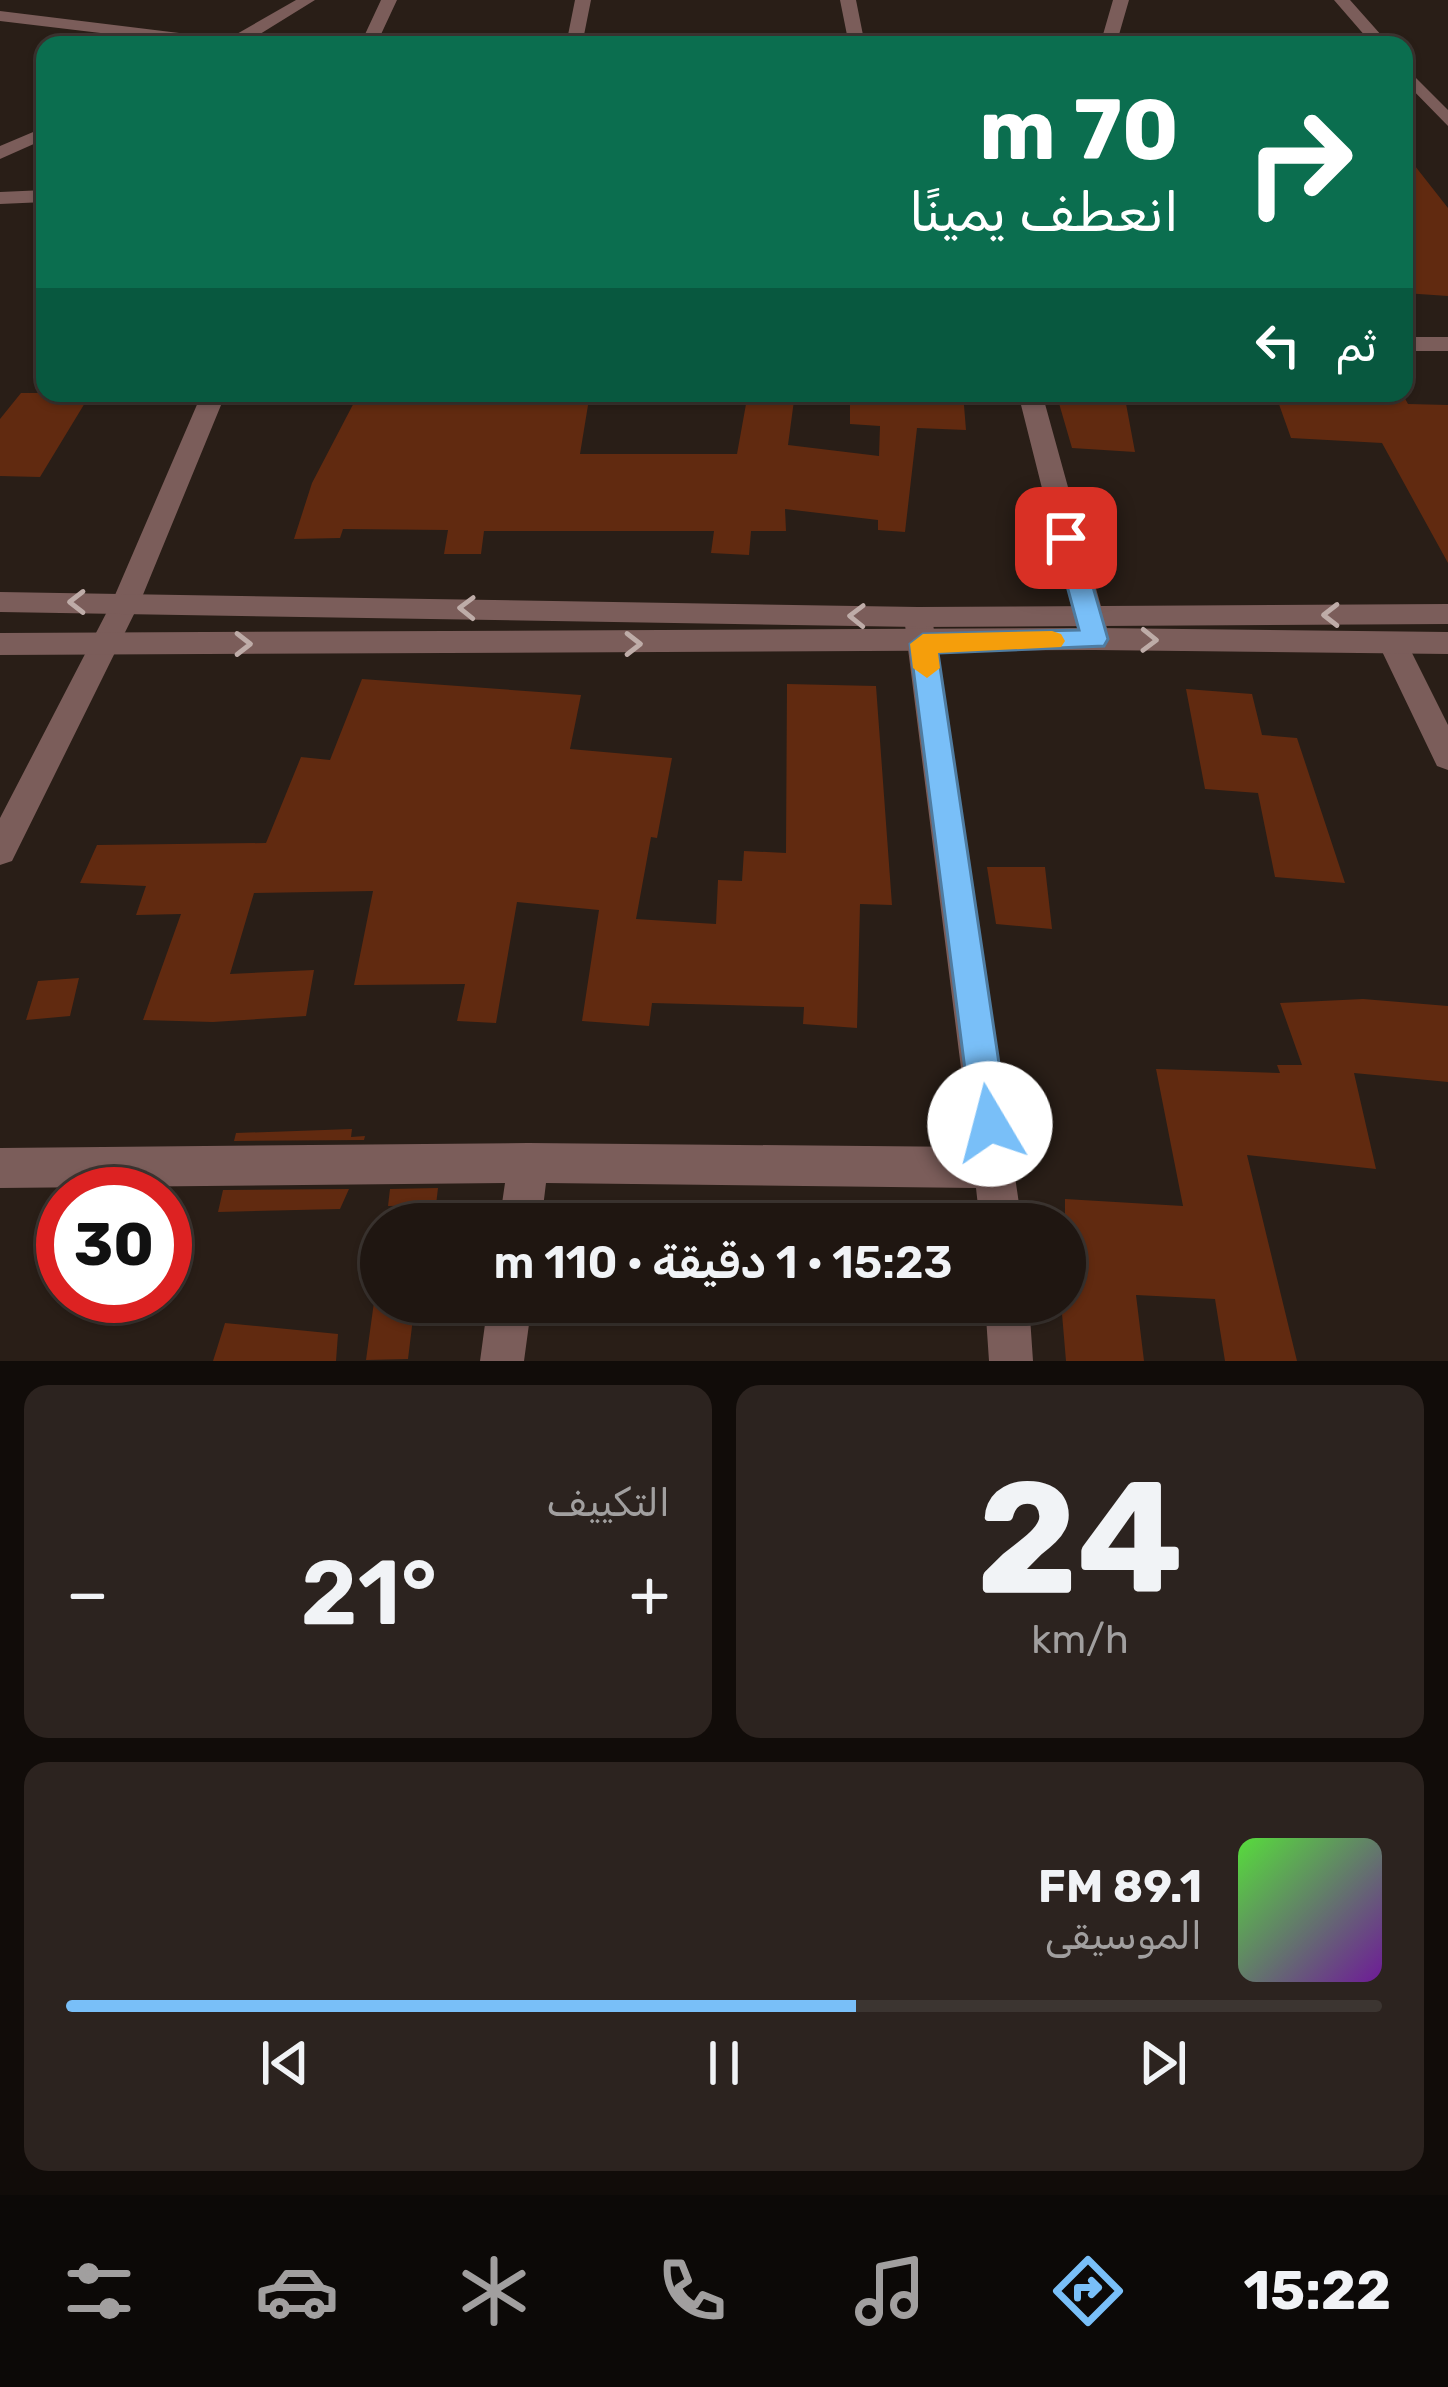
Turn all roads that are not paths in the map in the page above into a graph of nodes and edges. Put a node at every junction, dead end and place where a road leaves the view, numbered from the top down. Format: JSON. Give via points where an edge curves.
{"nodes":[{"id":1,"x":307,"y":0,"type":"edge"},
{"id":2,"x":389,"y":0,"type":"edge"},
{"id":3,"x":583,"y":0,"type":"edge"},
{"id":4,"x":848,"y":0,"type":"edge"},
{"id":5,"x":1120,"y":0,"type":"edge"},
{"id":6,"x":1342,"y":0,"type":"edge"},
{"id":7,"x":0,"y":16,"type":"edge"},
{"id":8,"x":164,"y":36,"type":"edge"},
{"id":9,"x":244,"y":36,"type":"edge"},
{"id":10,"x":372,"y":36,"type":"edge"},
{"id":11,"x":576,"y":36,"type":"edge"},
{"id":12,"x":855,"y":36,"type":"edge"},
{"id":13,"x":1110,"y":36,"type":"edge"},
{"id":14,"x":1374,"y":36,"type":"edge"},
{"id":15,"x":1413,"y":80,"type":"edge"},
{"id":16,"x":1448,"y":121,"type":"edge"},
{"id":17,"x":36,"y":136,"type":"edge"},
{"id":18,"x":0,"y":153,"type":"edge"},
{"id":19,"x":36,"y":196,"type":"edge"},
{"id":20,"x":0,"y":198,"type":"edge"},
{"id":21,"x":1413,"y":344,"type":"edge"},
{"id":22,"x":1448,"y":344,"type":"edge"},
{"id":23,"x":210,"y":402,"type":"edge"},
{"id":24,"x":1032,"y":402,"type":"edge"},
{"id":25,"x":0,"y":602,"type":"edge"},
{"id":26,"x":126,"y":602,"type":"junction"},
{"id":27,"x":1448,"y":614,"type":"edge"},
{"id":28,"x":1091,"y":627,"type":"junction"},
{"id":29,"x":921,"y":630,"type":"junction"},
{"id":30,"x":1393,"y":643,"type":"junction"},
{"id":31,"x":0,"y":644,"type":"edge"},
{"id":32,"x":102,"y":644,"type":"junction"},
{"id":33,"x":1448,"y":644,"type":"edge"},
{"id":34,"x":1448,"y":757,"type":"edge"},
{"id":35,"x":0,"y":851,"type":"edge"},
{"id":36,"x":528,"y":1163,"type":"junction"},
{"id":37,"x":0,"y":1168,"type":"edge"},
{"id":38,"x":996,"y":1168,"type":"junction"},
{"id":39,"x":523,"y":1203,"type":"edge"},
{"id":40,"x":998,"y":1203,"type":"edge"},
{"id":41,"x":507,"y":1323,"type":"edge"},
{"id":42,"x":1008,"y":1323,"type":"edge"},
{"id":43,"x":502,"y":1361,"type":"edge"},
{"id":44,"x":1011,"y":1361,"type":"edge"}],
"edges":[{"from":1,"to":9,"type":"street"},
{"from":2,"to":10,"type":"street"},
{"from":3,"to":11,"type":"street"},
{"from":4,"to":12,"type":"street"},
{"from":5,"to":13,"type":"street"},
{"from":6,"to":14,"type":"street"},
{"from":7,"to":8,"type":"street"},
{"from":15,"to":16,"type":"street"},
{"from":17,"to":18,"type":"street"},
{"from":19,"to":20,"type":"street"},
{"from":21,"to":22,"type":"street"},
{"from":23,"to":26,"type":"street"},
{"from":24,"to":28,"type":"street"},
{"from":26,"to":25,"type":"street","one_way":true},
{"from":29,"to":26,"type":"street","one_way":true},
{"from":26,"to":32,"type":"street"},
{"from":27,"to":28,"type":"street","one_way":true},
{"from":28,"to":29,"type":"street"},
{"from":28,"to":30,"type":"street","one_way":true},
{"from":32,"to":29,"type":"street","one_way":true},
{"from":29,"to":38,"type":"street"},
{"from":30,"to":33,"type":"street"},
{"from":30,"to":34,"type":"street"},
{"from":31,"to":32,"type":"street"},
{"from":32,"to":35,"type":"street"},
{"from":36,"to":37,"type":"street"},
{"from":36,"to":38,"type":"street"},
{"from":36,"to":39,"type":"street"},
{"from":38,"to":40,"type":"street"},
{"from":41,"to":43,"type":"street"},
{"from":42,"to":44,"type":"street"}]}
